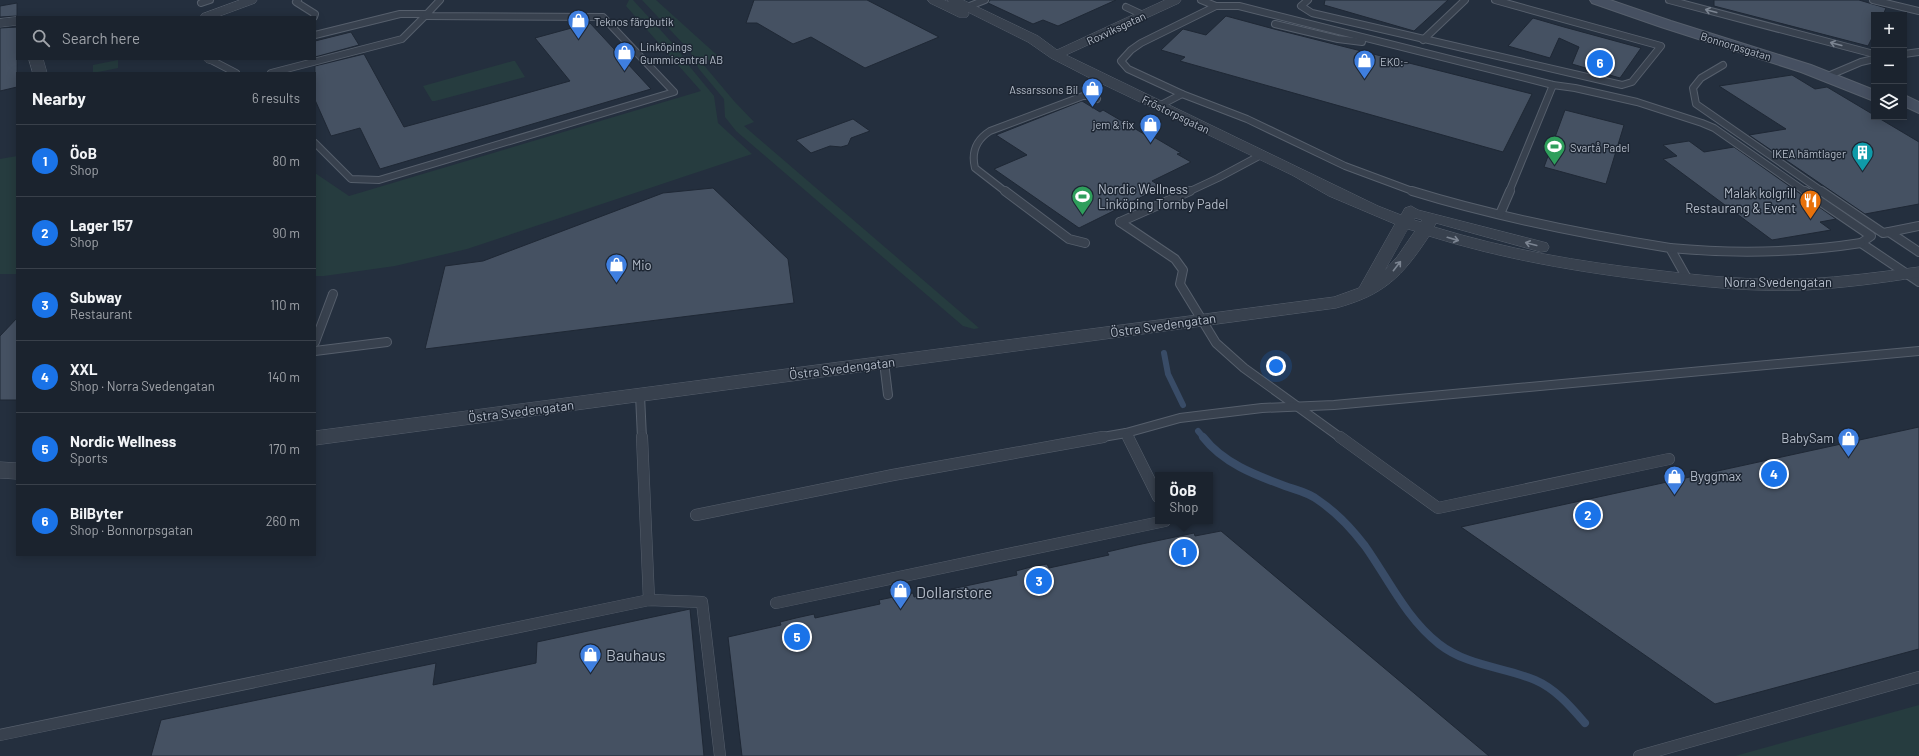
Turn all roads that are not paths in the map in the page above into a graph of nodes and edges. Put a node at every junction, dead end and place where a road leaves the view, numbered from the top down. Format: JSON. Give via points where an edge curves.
{"nodes":[{"id":1,"x":210,"y":0,"type":"edge"},
{"id":2,"x":251,"y":0,"type":"edge"},
{"id":3,"x":298,"y":0,"type":"edge"},
{"id":4,"x":440,"y":0,"type":"edge"},
{"id":5,"x":934,"y":0,"type":"edge"},
{"id":6,"x":985,"y":0,"type":"edge"},
{"id":7,"x":1175,"y":0,"type":"edge"},
{"id":8,"x":1201,"y":0,"type":"edge"},
{"id":9,"x":1308,"y":0,"type":"edge"},
{"id":10,"x":1465,"y":0,"type":"edge"},
{"id":11,"x":1495,"y":0,"type":"edge"},
{"id":12,"x":1598,"y":0,"type":"edge"},
{"id":13,"x":1669,"y":0,"type":"edge"},
{"id":14,"x":1873,"y":0,"type":"edge"},
{"id":15,"x":1510,"y":2,"type":"edge"},
{"id":16,"x":201,"y":3,"type":"dead end"},
{"id":17,"x":960,"y":6,"type":"edge"},
{"id":18,"x":1216,"y":6,"type":"junction"},
{"id":19,"x":1126,"y":7,"type":"dead end"},
{"id":20,"x":1919,"y":11,"type":"edge"},
{"id":21,"x":426,"y":15,"type":"junction"},
{"id":22,"x":1143,"y":15,"type":"junction"},
{"id":23,"x":209,"y":16,"type":"edge"},
{"id":24,"x":314,"y":16,"type":"edge"},
{"id":25,"x":16,"y":21,"type":"edge"},
{"id":26,"x":0,"y":23,"type":"edge"},
{"id":27,"x":1275,"y":24,"type":"dead end"},
{"id":28,"x":316,"y":35,"type":"edge"},
{"id":29,"x":1422,"y":40,"type":"junction"},
{"id":30,"x":1376,"y":41,"type":"junction"},
{"id":31,"x":1919,"y":52,"type":"edge"},
{"id":32,"x":1871,"y":53,"type":"edge"},
{"id":33,"x":1907,"y":54,"type":"edge"},
{"id":34,"x":1056,"y":55,"type":"junction"},
{"id":35,"x":36,"y":60,"type":"edge"},
{"id":36,"x":214,"y":60,"type":"edge"},
{"id":37,"x":1871,"y":60,"type":"edge"},
{"id":38,"x":1723,"y":65,"type":"dead end"},
{"id":39,"x":40,"y":72,"type":"edge"},
{"id":40,"x":234,"y":72,"type":"edge"},
{"id":41,"x":275,"y":72,"type":"edge"},
{"id":42,"x":1833,"y":74,"type":"junction"},
{"id":43,"x":1871,"y":84,"type":"edge"},
{"id":44,"x":1553,"y":85,"type":"junction"},
{"id":45,"x":1182,"y":94,"type":"junction"},
{"id":46,"x":1871,"y":94,"type":"edge"},
{"id":47,"x":1097,"y":98,"type":"dead end"},
{"id":48,"x":1907,"y":102,"type":"edge"},
{"id":49,"x":1159,"y":106,"type":"junction"},
{"id":50,"x":1919,"y":108,"type":"edge"},
{"id":51,"x":1907,"y":112,"type":"edge"},
{"id":52,"x":1919,"y":118,"type":"edge"},
{"id":53,"x":316,"y":144,"type":"edge"},
{"id":54,"x":1261,"y":155,"type":"junction"},
{"id":55,"x":1500,"y":214,"type":"junction"},
{"id":56,"x":1407,"y":216,"type":"junction"},
{"id":57,"x":1428,"y":223,"type":"junction"},
{"id":58,"x":1919,"y":226,"type":"edge"},
{"id":59,"x":1889,"y":232,"type":"junction"},
{"id":60,"x":1085,"y":243,"type":"dead end"},
{"id":61,"x":1861,"y":243,"type":"junction"},
{"id":62,"x":1670,"y":248,"type":"junction"},
{"id":63,"x":1919,"y":252,"type":"edge"},
{"id":64,"x":1915,"y":276,"type":"edge"},
{"id":65,"x":1688,"y":280,"type":"junction"},
{"id":66,"x":1366,"y":290,"type":"junction"},
{"id":67,"x":333,"y":294,"type":"dead end"},
{"id":68,"x":1201,"y":320,"type":"junction"},
{"id":69,"x":316,"y":339,"type":"edge"},
{"id":70,"x":387,"y":342,"type":"dead end"},
{"id":71,"x":316,"y":351,"type":"edge"},
{"id":72,"x":1919,"y":351,"type":"edge"},
{"id":73,"x":884,"y":362,"type":"junction"},
{"id":74,"x":640,"y":395,"type":"junction"},
{"id":75,"x":888,"y":395,"type":"dead end"},
{"id":76,"x":1300,"y":408,"type":"junction"},
{"id":77,"x":1126,"y":433,"type":"junction"},
{"id":78,"x":316,"y":438,"type":"edge"},
{"id":79,"x":1669,"y":459,"type":"dead end"},
{"id":80,"x":0,"y":470,"type":"edge"},
{"id":81,"x":16,"y":471,"type":"edge"},
{"id":82,"x":1155,"y":491,"type":"edge"},
{"id":83,"x":696,"y":515,"type":"dead end"},
{"id":84,"x":1155,"y":523,"type":"edge"},
{"id":85,"x":649,"y":600,"type":"junction"},
{"id":86,"x":776,"y":603,"type":"dead end"},
{"id":87,"x":1919,"y":677,"type":"edge"},
{"id":88,"x":0,"y":735,"type":"edge"},
{"id":89,"x":720,"y":756,"type":"edge"},
{"id":90,"x":1639,"y":756,"type":"edge"}],
"edges":[{"from":1,"to":16,"type":"lane"},
{"from":2,"to":23,"type":"street"},
{"from":3,"to":24,"type":"lane","via":[[296,2]]},
{"from":4,"to":21,"type":"lane"},
{"from":5,"to":17,"type":"street","name":"Fröstorpsgatan"},
{"from":6,"to":17,"type":"lane"},
{"from":7,"to":22,"type":"street","name":"Roxviksgatan"},
{"from":8,"to":18,"type":"lane"},
{"from":9,"to":29,"type":"lane","via":[[1301,6],[1312,13]]},
{"from":10,"to":29,"type":"lane"},
{"from":11,"to":15,"type":"lane"},
{"from":12,"to":42,"type":"street","name":"Bonnorpsgatan","via":[[1650,20]]},
{"from":32,"to":13,"type":"lane","one_way":true},
{"from":14,"to":20,"type":"lane"},
{"from":15,"to":29,"type":"lane","via":[[1660,46],[1632,82],[1622,85]]},
{"from":17,"to":34,"type":"street","name":"Fröstorpsgatan","via":[[1023,43]]},
{"from":18,"to":30,"type":"lane","via":[[1238,6]]},
{"from":18,"to":45,"type":"lane","via":[[1141,43],[1121,61],[1128,69]]},
{"from":19,"to":22,"type":"lane"},
{"from":21,"to":28,"type":"lane","via":[[400,14]]},
{"from":21,"to":41,"type":"lane","via":[[402,39]]},
{"from":21,"to":53,"type":"lane","via":[[603,17],[674,92],[380,180],[351,179]]},
{"from":22,"to":34,"type":"street","name":"Roxviksgatan"},
{"from":25,"to":26,"type":"street"},
{"from":27,"to":30,"type":"lane","via":[[1338,39]]},
{"from":30,"to":44,"type":"lane"},
{"from":31,"to":33,"type":"lane"},
{"from":34,"to":49,"type":"street","name":"Fröstorpsgatan"},
{"from":35,"to":39,"type":"street"},
{"from":36,"to":40,"type":"lane"},
{"from":37,"to":42,"type":"lane"},
{"from":38,"to":59,"type":"lane","via":[[1701,78],[1693,88],[1696,104],[1884,233]]},
{"from":42,"to":43,"type":"street","name":"Bonnorpsgatan"},
{"from":42,"to":46,"type":"street","name":"Bonnorpsgatan"},
{"from":44,"to":55,"type":"lane"},
{"from":44,"to":61,"type":"lane","via":[[1578,88],[1644,104],[1714,128],[1871,236]]},
{"from":45,"to":49,"type":"lane"},
{"from":45,"to":55,"type":"lane","via":[[1245,118],[1360,172],[1449,202]]},
{"from":47,"to":60,"type":"lane","via":[[1083,96],[990,131],[979,138],[973,154],[974,168],[1069,239]]},
{"from":48,"to":50,"type":"street"},
{"from":49,"to":54,"type":"street","name":"Fröstorpsgatan"},
{"from":51,"to":52,"type":"street"},
{"from":54,"to":56,"type":"street","name":"Fröstorpsgatan","via":[[1333,192]]},
{"from":54,"to":68,"type":"lane","via":[[1218,178],[1120,222],[1175,259],[1183,270],[1180,284]]},
{"from":55,"to":62,"type":"lane","via":[[1567,231]]},
{"from":56,"to":57,"type":"street","name":"Norra Svedengatan"},
{"from":56,"to":66,"type":"street"},
{"from":57,"to":65,"type":"street","name":"Norra Svedengatan","via":[[1471,244],[1559,263]]},
{"from":66,"to":57,"type":"street","name":"Östra Svedengatan","one_way":true,"via":[[1390,275]]},
{"from":58,"to":59,"type":"lane"},
{"from":59,"to":63,"type":"lane"},
{"from":61,"to":62,"type":"lane","via":[[1816,250],[1761,253]]},
{"from":61,"to":64,"type":"lane"},
{"from":62,"to":65,"type":"lane"},
{"from":64,"to":65,"type":"street","name":"Norra Svedengatan","via":[[1786,285]]},
{"from":66,"to":68,"type":"street","name":"Östra Svedengatan","via":[[1336,302]]},
{"from":67,"to":69,"type":"lane"},
{"from":68,"to":73,"type":"street","name":"Östra Svedengatan"},
{"from":68,"to":76,"type":"lane","via":[[1222,350]]},
{"from":70,"to":71,"type":"lane"},
{"from":72,"to":76,"type":"lane"},
{"from":73,"to":74,"type":"street","name":"Östra Svedengatan"},
{"from":73,"to":75,"type":"lane"},
{"from":74,"to":78,"type":"street","name":"Östra Svedengatan"},
{"from":74,"to":85,"type":"lane"},
{"from":76,"to":77,"type":"lane","via":[[1262,408],[1180,418]]},
{"from":76,"to":79,"type":"lane","via":[[1438,508]]},
{"from":77,"to":82,"type":"lane"},
{"from":77,"to":83,"type":"lane","via":[[892,475]]},
{"from":80,"to":81,"type":"street"},
{"from":84,"to":86,"type":"lane"},
{"from":85,"to":88,"type":"lane"},
{"from":85,"to":89,"type":"lane","via":[[702,602]]},
{"from":87,"to":90,"type":"lane"}]}
